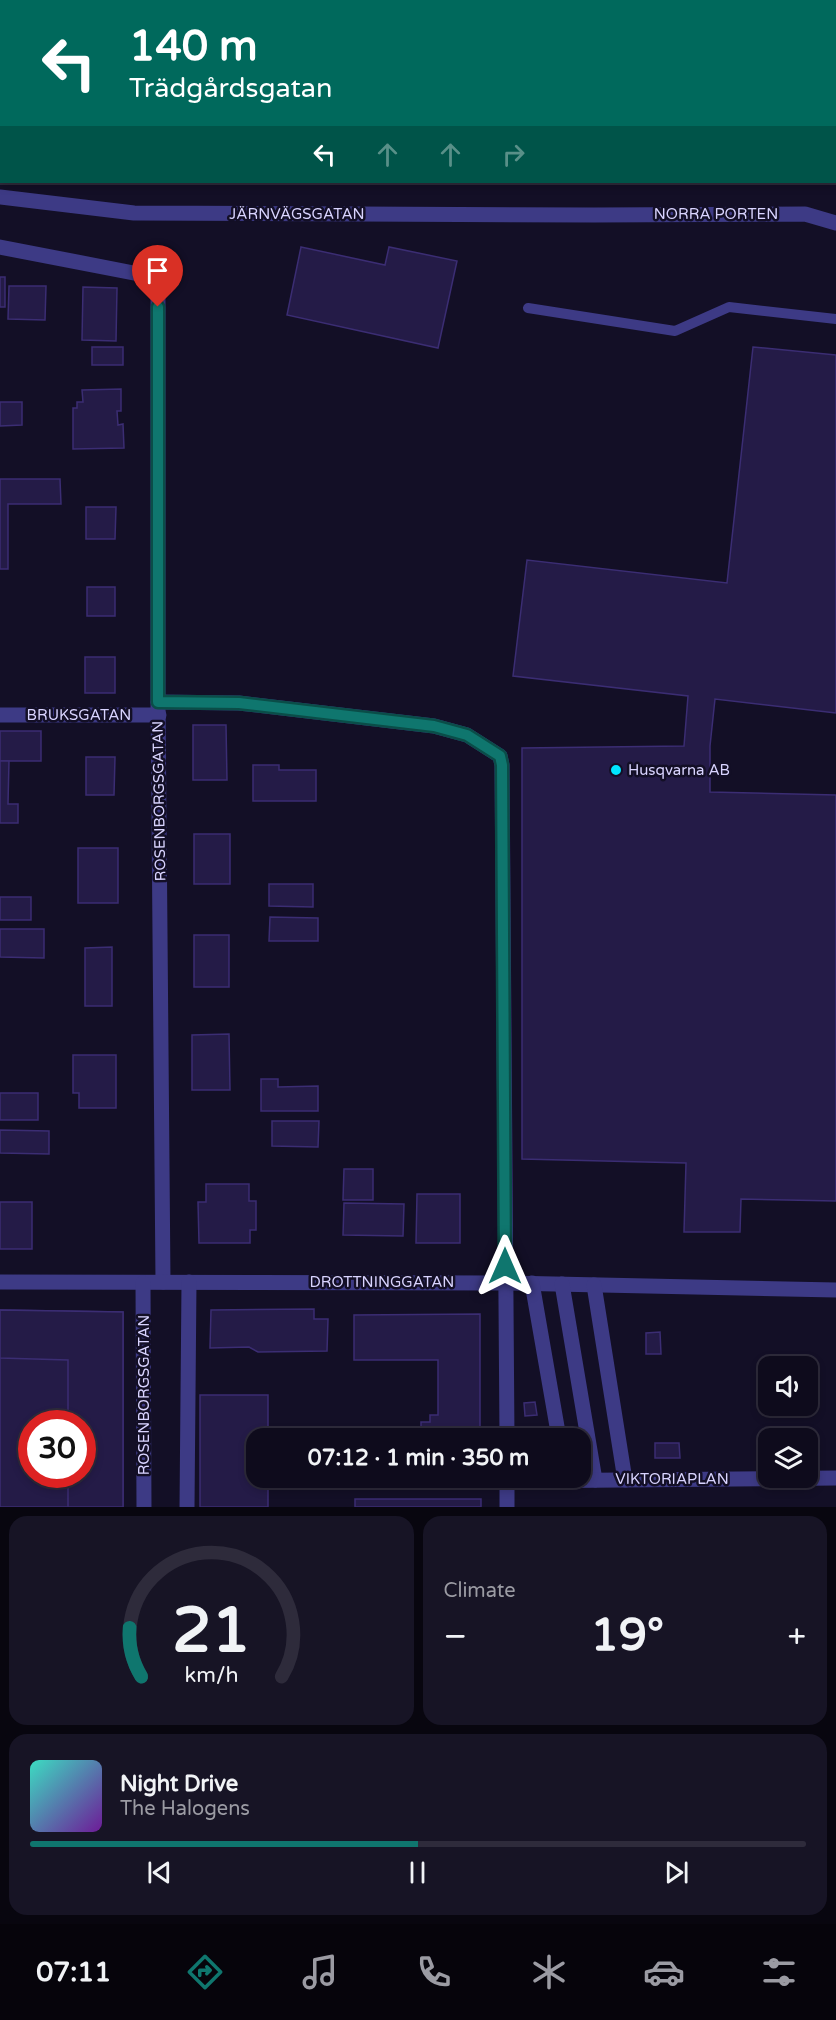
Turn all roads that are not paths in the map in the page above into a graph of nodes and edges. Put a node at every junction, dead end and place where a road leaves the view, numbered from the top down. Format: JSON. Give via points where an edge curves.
{"nodes":[{"id":1,"x":0,"y":197,"type":"edge"},
{"id":2,"x":594,"y":215,"type":"joint"},
{"id":3,"x":836,"y":223,"type":"edge"},
{"id":4,"x":0,"y":247,"type":"edge"},
{"id":5,"x":528,"y":308,"type":"dead end"},
{"id":6,"x":836,"y":319,"type":"edge"},
{"id":7,"x":158,"y":709,"type":"junction"},
{"id":8,"x":0,"y":715,"type":"edge"},
{"id":9,"x":0,"y":1282,"type":"edge"},
{"id":10,"x":163,"y":1282,"type":"junction"},
{"id":11,"x":189,"y":1282,"type":"junction"},
{"id":12,"x":504,"y":1282,"type":"junction"},
{"id":13,"x":143,"y":1283,"type":"junction"},
{"id":14,"x":532,"y":1283,"type":"junction"},
{"id":15,"x":562,"y":1284,"type":"junction"},
{"id":16,"x":594,"y":1284,"type":"junction"},
{"id":17,"x":836,"y":1290,"type":"edge"},
{"id":18,"x":507,"y":1428,"type":"edge"},
{"id":19,"x":557,"y":1428,"type":"edge"},
{"id":20,"x":836,"y":1478,"type":"edge"},
{"id":21,"x":591,"y":1480,"type":"edge"},
{"id":22,"x":595,"y":1480,"type":"junction"},
{"id":23,"x":625,"y":1480,"type":"junction"},
{"id":24,"x":507,"y":1488,"type":"edge"},
{"id":25,"x":144,"y":1507,"type":"edge"},
{"id":26,"x":188,"y":1507,"type":"edge"},
{"id":27,"x":507,"y":1507,"type":"edge"}],
"edges":[{"from":1,"to":2,"type":"street","name":"JÄRNVÄGSGATAN","via":[[134,213]]},
{"from":2,"to":3,"type":"street","name":"NORRA PORTEN","via":[[805,214]]},
{"from":4,"to":7,"type":"street","name":"ROSENBORGSGATAN","via":[[144,275],[158,284]]},
{"from":5,"to":6,"type":"lane","via":[[675,331],[729,307]]},
{"from":7,"to":8,"type":"street","name":"BRUKSGATAN"},
{"from":7,"to":10,"type":"street","name":"ROSENBORGSGATAN"},
{"from":7,"to":12,"type":"street","name":"BRUKSGATAN","via":[[239,703],[434,726],[467,735],[500,756]]},
{"from":9,"to":13,"type":"street","name":"DROTTNINGGATAN"},
{"from":10,"to":11,"type":"street","name":"DROTTNINGGATAN"},
{"from":10,"to":13,"type":"street","name":"DROTTNINGGATAN"},
{"from":11,"to":12,"type":"street","name":"DROTTNINGGATAN"},
{"from":11,"to":26,"type":"street"},
{"from":12,"to":14,"type":"street","name":"DROTTNINGGATAN"},
{"from":12,"to":18,"type":"street"},
{"from":13,"to":25,"type":"street","name":"ROSENBORGSGATAN"},
{"from":14,"to":15,"type":"street","name":"DROTTNINGGATAN"},
{"from":14,"to":19,"type":"street"},
{"from":15,"to":16,"type":"street","name":"DROTTNINGGATAN"},
{"from":15,"to":22,"type":"street"},
{"from":16,"to":17,"type":"street","name":"DROTTNINGGATAN"},
{"from":16,"to":23,"type":"street"},
{"from":20,"to":23,"type":"street","name":"VIKTORIAPLAN"},
{"from":21,"to":22,"type":"street","name":"VIKTORIAPLAN"},
{"from":22,"to":23,"type":"street","name":"VIKTORIAPLAN"},
{"from":24,"to":27,"type":"street"}]}
